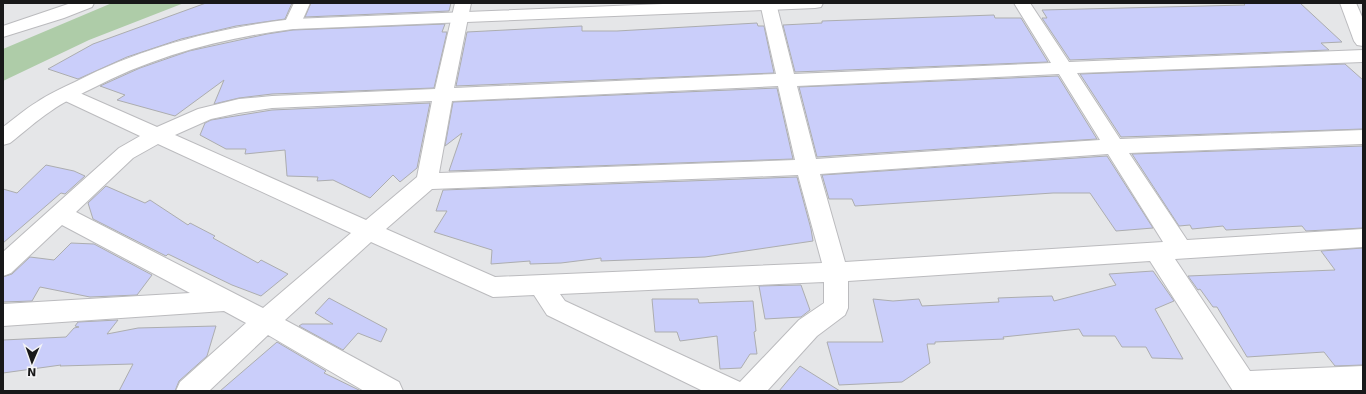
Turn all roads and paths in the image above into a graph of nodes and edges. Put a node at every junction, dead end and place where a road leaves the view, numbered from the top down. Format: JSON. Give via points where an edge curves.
{"nodes":[{"id":1,"x":86,"y":3,"type":"edge"},
{"id":2,"x":302,"y":3,"type":"edge"},
{"id":3,"x":815,"y":3,"type":"edge"},
{"id":4,"x":1022,"y":3,"type":"edge"},
{"id":5,"x":1348,"y":3,"type":"edge"},
{"id":6,"x":768,"y":4,"type":"edge"},
{"id":7,"x":462,"y":10,"type":"edge"},
{"id":8,"x":293,"y":24,"type":"junction"},
{"id":9,"x":3,"y":32,"type":"edge"},
{"id":10,"x":1363,"y":41,"type":"edge"},
{"id":11,"x":1363,"y":56,"type":"edge"},
{"id":12,"x":1064,"y":68,"type":"junction"},
{"id":13,"x":786,"y":80,"type":"junction"},
{"id":14,"x":66,"y":94,"type":"junction"},
{"id":15,"x":443,"y":94,"type":"junction"},
{"id":16,"x":157,"y":135,"type":"junction"},
{"id":17,"x":1363,"y":137,"type":"edge"},
{"id":18,"x":3,"y":138,"type":"edge"},
{"id":19,"x":1113,"y":146,"type":"junction"},
{"id":20,"x":807,"y":168,"type":"junction"},
{"id":21,"x":427,"y":181,"type":"junction"},
{"id":22,"x":61,"y":214,"type":"junction"},
{"id":23,"x":368,"y":230,"type":"junction"},
{"id":24,"x":1363,"y":238,"type":"edge"},
{"id":25,"x":1169,"y":251,"type":"junction"},
{"id":26,"x":3,"y":266,"type":"edge"},
{"id":27,"x":836,"y":272,"type":"junction"},
{"id":28,"x":541,"y":286,"type":"junction"},
{"id":29,"x":227,"y":301,"type":"junction"},
{"id":30,"x":3,"y":315,"type":"edge"},
{"id":31,"x":265,"y":321,"type":"junction"},
{"id":32,"x":1363,"y":378,"type":"edge"},
{"id":33,"x":1248,"y":387,"type":"edge"},
{"id":34,"x":190,"y":391,"type":"edge"},
{"id":35,"x":389,"y":391,"type":"edge"},
{"id":36,"x":731,"y":391,"type":"edge"},
{"id":37,"x":749,"y":391,"type":"edge"}],
"edges":[{"from":1,"to":9,"type":"street"},
{"from":2,"to":8,"type":"street"},
{"from":3,"to":6,"type":"street"},
{"from":4,"to":12,"type":"street"},
{"from":5,"to":10,"type":"street"},
{"from":6,"to":7,"type":"street"},
{"from":6,"to":13,"type":"street"},
{"from":7,"to":8,"type":"street"},
{"from":7,"to":15,"type":"street"},
{"from":8,"to":14,"type":"street","via":[[238,31],[180,46],[112,71]]},
{"from":11,"to":12,"type":"street"},
{"from":12,"to":13,"type":"street"},
{"from":12,"to":19,"type":"street"},
{"from":13,"to":15,"type":"street"},
{"from":13,"to":20,"type":"street"},
{"from":14,"to":16,"type":"street"},
{"from":14,"to":18,"type":"street","via":[[43,107]]},
{"from":15,"to":16,"type":"street","via":[[272,102],[239,106],[205,114]]},
{"from":15,"to":21,"type":"street"},
{"from":16,"to":22,"type":"street","via":[[126,153]]},
{"from":16,"to":23,"type":"street"},
{"from":17,"to":19,"type":"street"},
{"from":19,"to":20,"type":"street"},
{"from":19,"to":25,"type":"street"},
{"from":20,"to":21,"type":"street"},
{"from":20,"to":27,"type":"street"},
{"from":21,"to":23,"type":"street"},
{"from":22,"to":26,"type":"street"},
{"from":22,"to":29,"type":"street"},
{"from":23,"to":28,"type":"street","via":[[493,287]]},
{"from":23,"to":31,"type":"street"},
{"from":24,"to":25,"type":"street"},
{"from":25,"to":27,"type":"street"},
{"from":25,"to":33,"type":"street"},
{"from":27,"to":28,"type":"street"},
{"from":27,"to":37,"type":"street","via":[[836,308],[808,328]]},
{"from":28,"to":36,"type":"street","via":[[556,308]]},
{"from":29,"to":30,"type":"street"},
{"from":29,"to":31,"type":"street"},
{"from":31,"to":34,"type":"street"},
{"from":31,"to":35,"type":"street"},
{"from":32,"to":33,"type":"street"}]}
